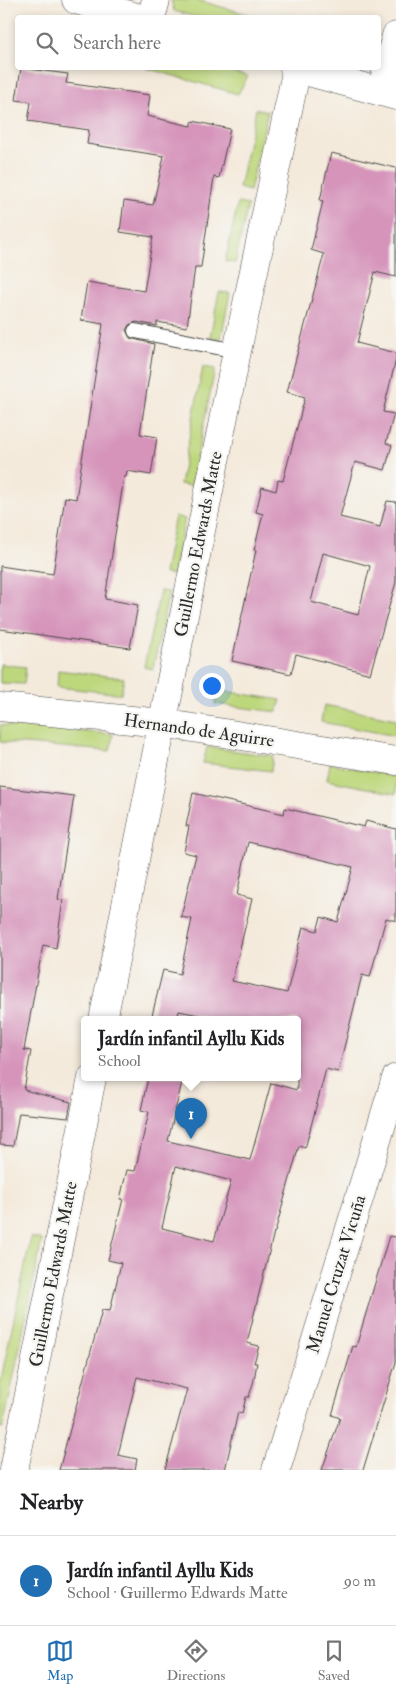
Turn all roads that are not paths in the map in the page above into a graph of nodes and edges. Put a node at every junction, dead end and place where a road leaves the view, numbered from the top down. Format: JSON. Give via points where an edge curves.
{"nodes":[{"id":1,"x":76,"y":0,"type":"edge"},
{"id":2,"x":156,"y":0,"type":"edge"},
{"id":3,"x":129,"y":15,"type":"edge"},
{"id":4,"x":151,"y":15,"type":"edge"},
{"id":5,"x":396,"y":36,"type":"edge"},
{"id":6,"x":296,"y":70,"type":"edge"},
{"id":7,"x":303,"y":70,"type":"edge"},
{"id":8,"x":389,"y":94,"type":"edge"},
{"id":9,"x":136,"y":331,"type":"dead end"},
{"id":10,"x":237,"y":351,"type":"junction"},
{"id":11,"x":0,"y":707,"type":"edge"},
{"id":12,"x":162,"y":723,"type":"junction"},
{"id":13,"x":396,"y":762,"type":"edge"},
{"id":14,"x":104,"y":1016,"type":"edge"},
{"id":15,"x":396,"y":1078,"type":"edge"},
{"id":16,"x":91,"y":1081,"type":"edge"},
{"id":17,"x":10,"y":1466,"type":"edge"},
{"id":18,"x":276,"y":1470,"type":"edge"}],
"edges":[{"from":1,"to":3,"type":"street"},
{"from":2,"to":4,"type":"street"},
{"from":5,"to":8,"type":"street"},
{"from":6,"to":10,"type":"street","name":"Guillermo Edwards Matte"},
{"from":7,"to":8,"type":"street"},
{"from":9,"to":10,"type":"lane"},
{"from":10,"to":12,"type":"street","name":"Guillermo Edwards Matte"},
{"from":11,"to":12,"type":"street","name":"Hernando de Aguirre"},
{"from":12,"to":13,"type":"street","name":"Hernando de Aguirre"},
{"from":12,"to":14,"type":"street","name":"Guillermo Edwards Matte"},
{"from":15,"to":18,"type":"street","name":"Manuel Cruzat Vicuña"},
{"from":16,"to":17,"type":"street","name":"Guillermo Edwards Matte"}]}
